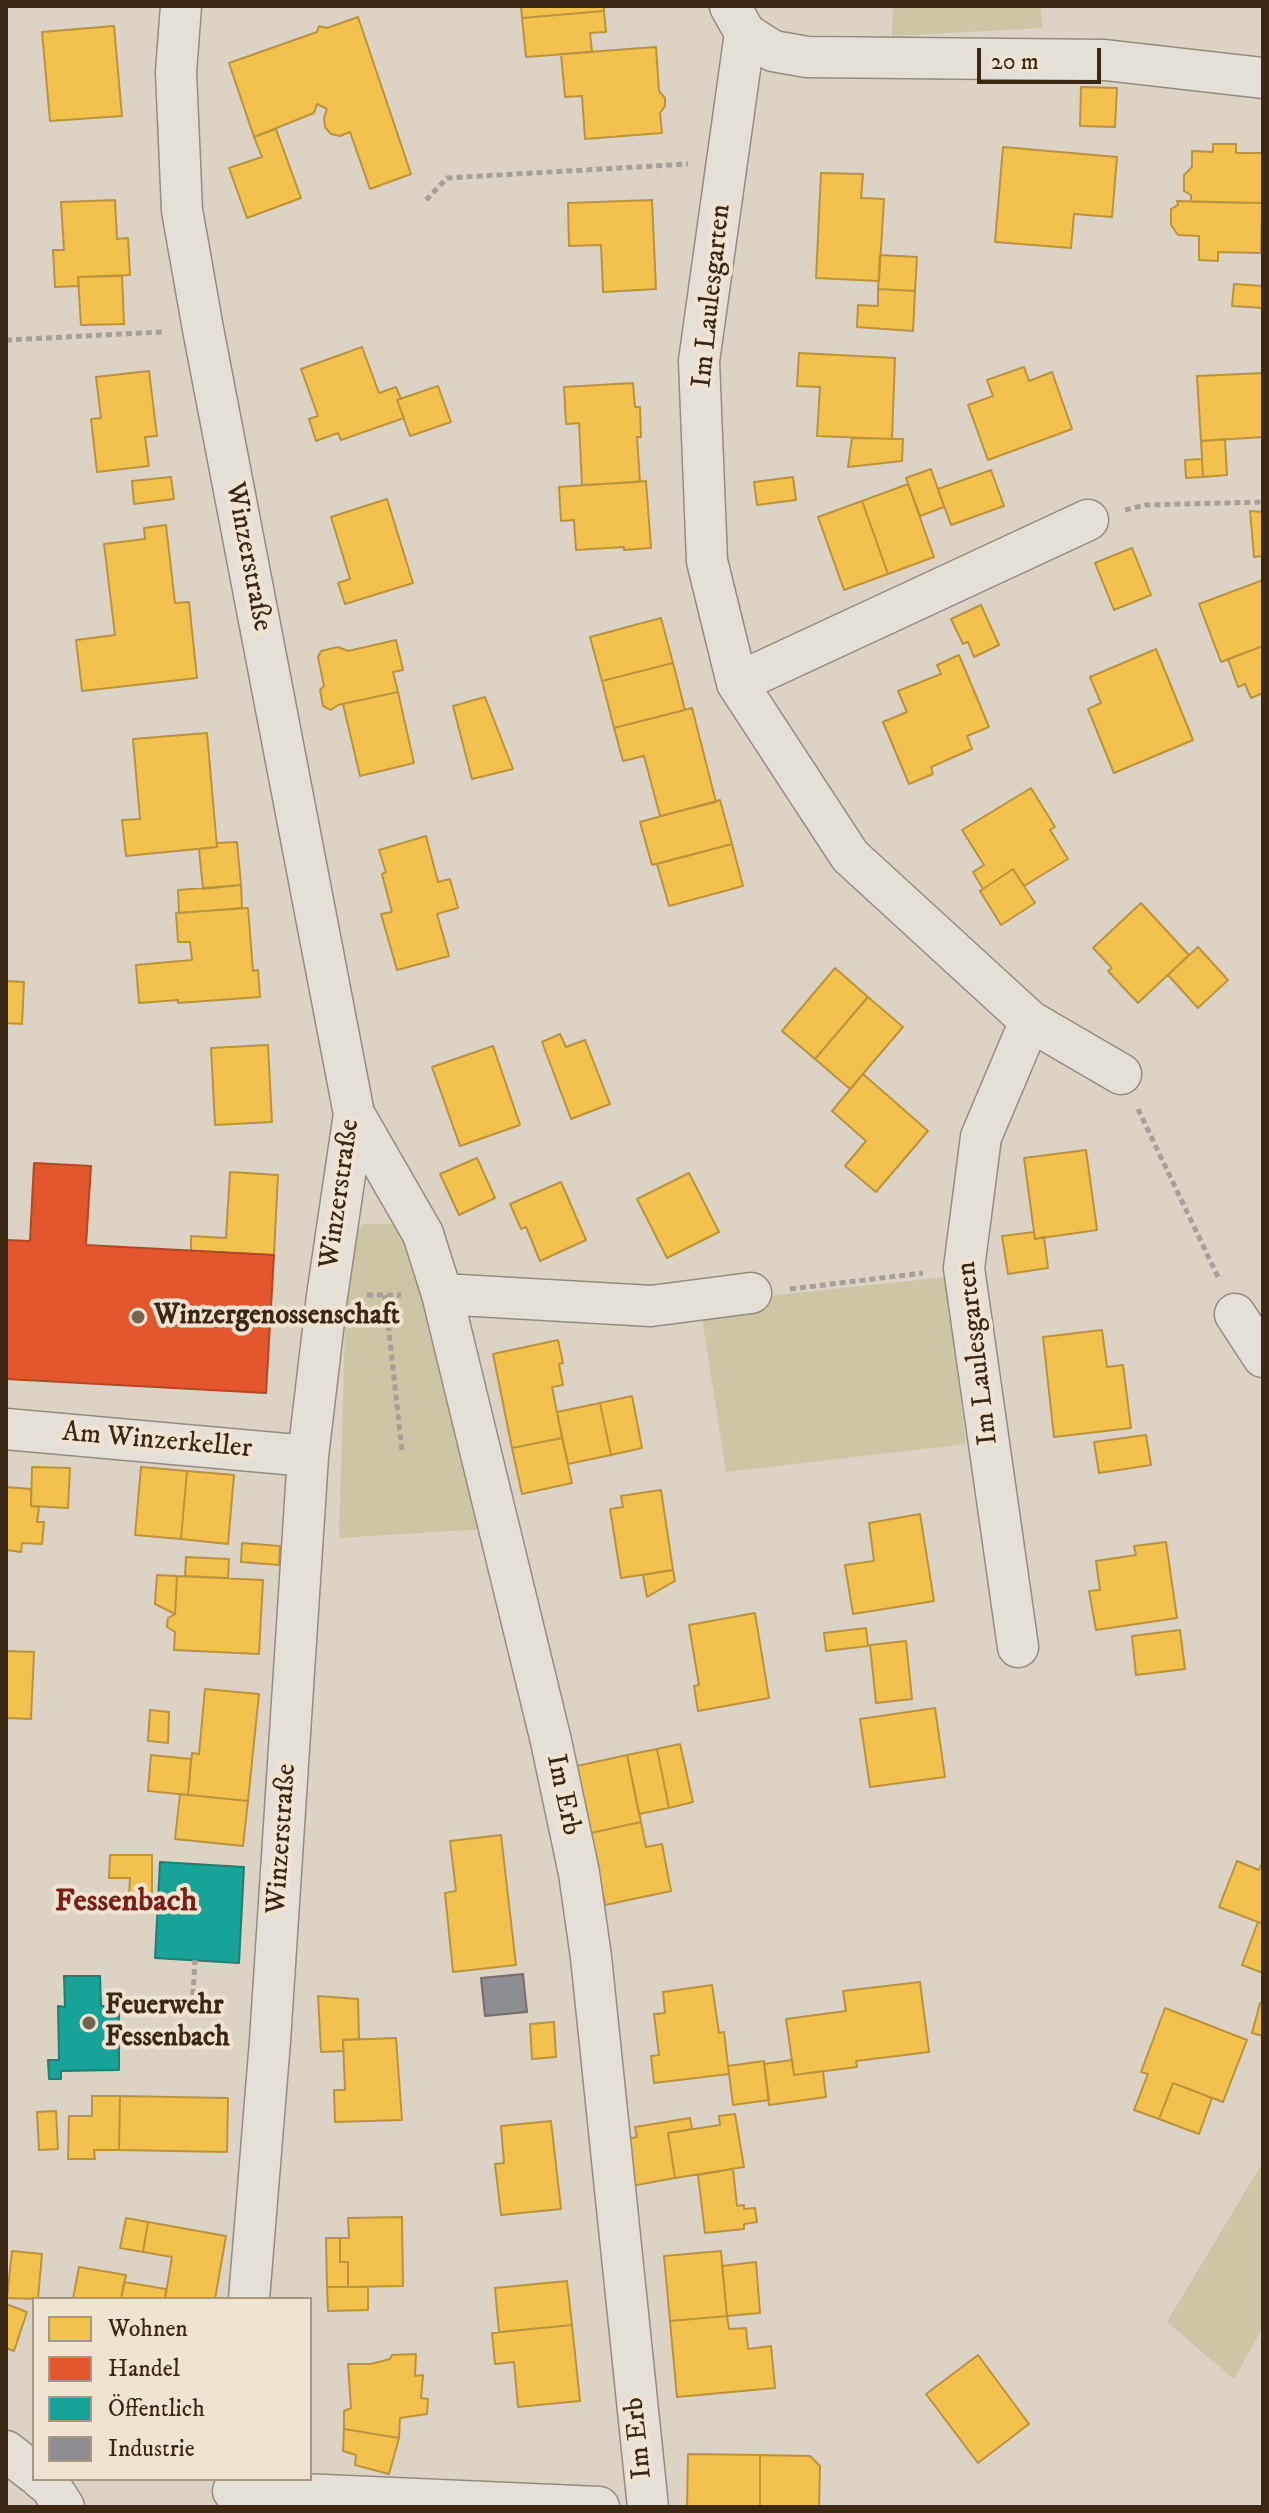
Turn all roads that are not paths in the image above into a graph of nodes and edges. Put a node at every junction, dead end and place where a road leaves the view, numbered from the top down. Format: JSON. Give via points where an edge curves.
{"nodes":[{"id":1,"x":181,"y":6,"type":"edge"},
{"id":2,"x":737,"y":19,"type":"edge"},
{"id":3,"x":1263,"y":78,"type":"edge"},
{"id":4,"x":1088,"y":520,"type":"road end"},
{"id":5,"x":737,"y":683,"type":"junction"},
{"id":6,"x":1030,"y":1021,"type":"junction"},
{"id":7,"x":1121,"y":1074,"type":"road end"},
{"id":8,"x":354,"y":1114,"type":"junction"},
{"id":9,"x":751,"y":1293,"type":"road end"},
{"id":10,"x":426,"y":1294,"type":"junction"},
{"id":11,"x":1235,"y":1314,"type":"road end"},
{"id":12,"x":1263,"y":1357,"type":"edge"},
{"id":13,"x":6,"y":1429,"type":"edge"},
{"id":14,"x":308,"y":1456,"type":"junction"},
{"id":15,"x":1018,"y":1647,"type":"dead end"},
{"id":16,"x":249,"y":2297,"type":"edge"},
{"id":17,"x":6,"y":2451,"type":"edge"},
{"id":18,"x":32,"y":2471,"type":"edge"},
{"id":19,"x":44,"y":2481,"type":"edge"},
{"id":20,"x":230,"y":2492,"type":"edge"},
{"id":21,"x":64,"y":2507,"type":"edge"},
{"id":22,"x":599,"y":2507,"type":"edge"},
{"id":23,"x":648,"y":2507,"type":"edge"}],
"edges":[{"from":1,"to":8,"type":"street","name":"Winzerstraße","via":[[176,72],[182,210]]},
{"from":2,"to":3,"type":"street","via":[[773,51],[807,57],[1105,60]]},
{"from":2,"to":5,"type":"street","name":"Im Laulesgarten","via":[[728,162],[699,361],[707,561]]},
{"from":4,"to":5,"type":"street"},
{"from":5,"to":6,"type":"street","name":"Im Laulesgarten","via":[[850,856]]},
{"from":6,"to":7,"type":"street","name":"Im Laulesgarten"},
{"from":6,"to":15,"type":"street","name":"Im Laulesgarten","via":[[981,1137],[964,1268]]},
{"from":8,"to":10,"type":"street","name":"Im Erb","via":[[423,1234]]},
{"from":8,"to":14,"type":"street","name":"Winzerstraße"},
{"from":9,"to":10,"type":"street","via":[[651,1306]]},
{"from":10,"to":23,"type":"street","name":"Im Erb","via":[[551,1741],[579,1873]]},
{"from":11,"to":12,"type":"street"},
{"from":13,"to":14,"type":"street","name":"Am Winzerkeller"},
{"from":14,"to":16,"type":"street","name":"Winzerstraße"},
{"from":17,"to":18,"type":"street"},
{"from":19,"to":21,"type":"street"},
{"from":20,"to":22,"type":"street"}]}
